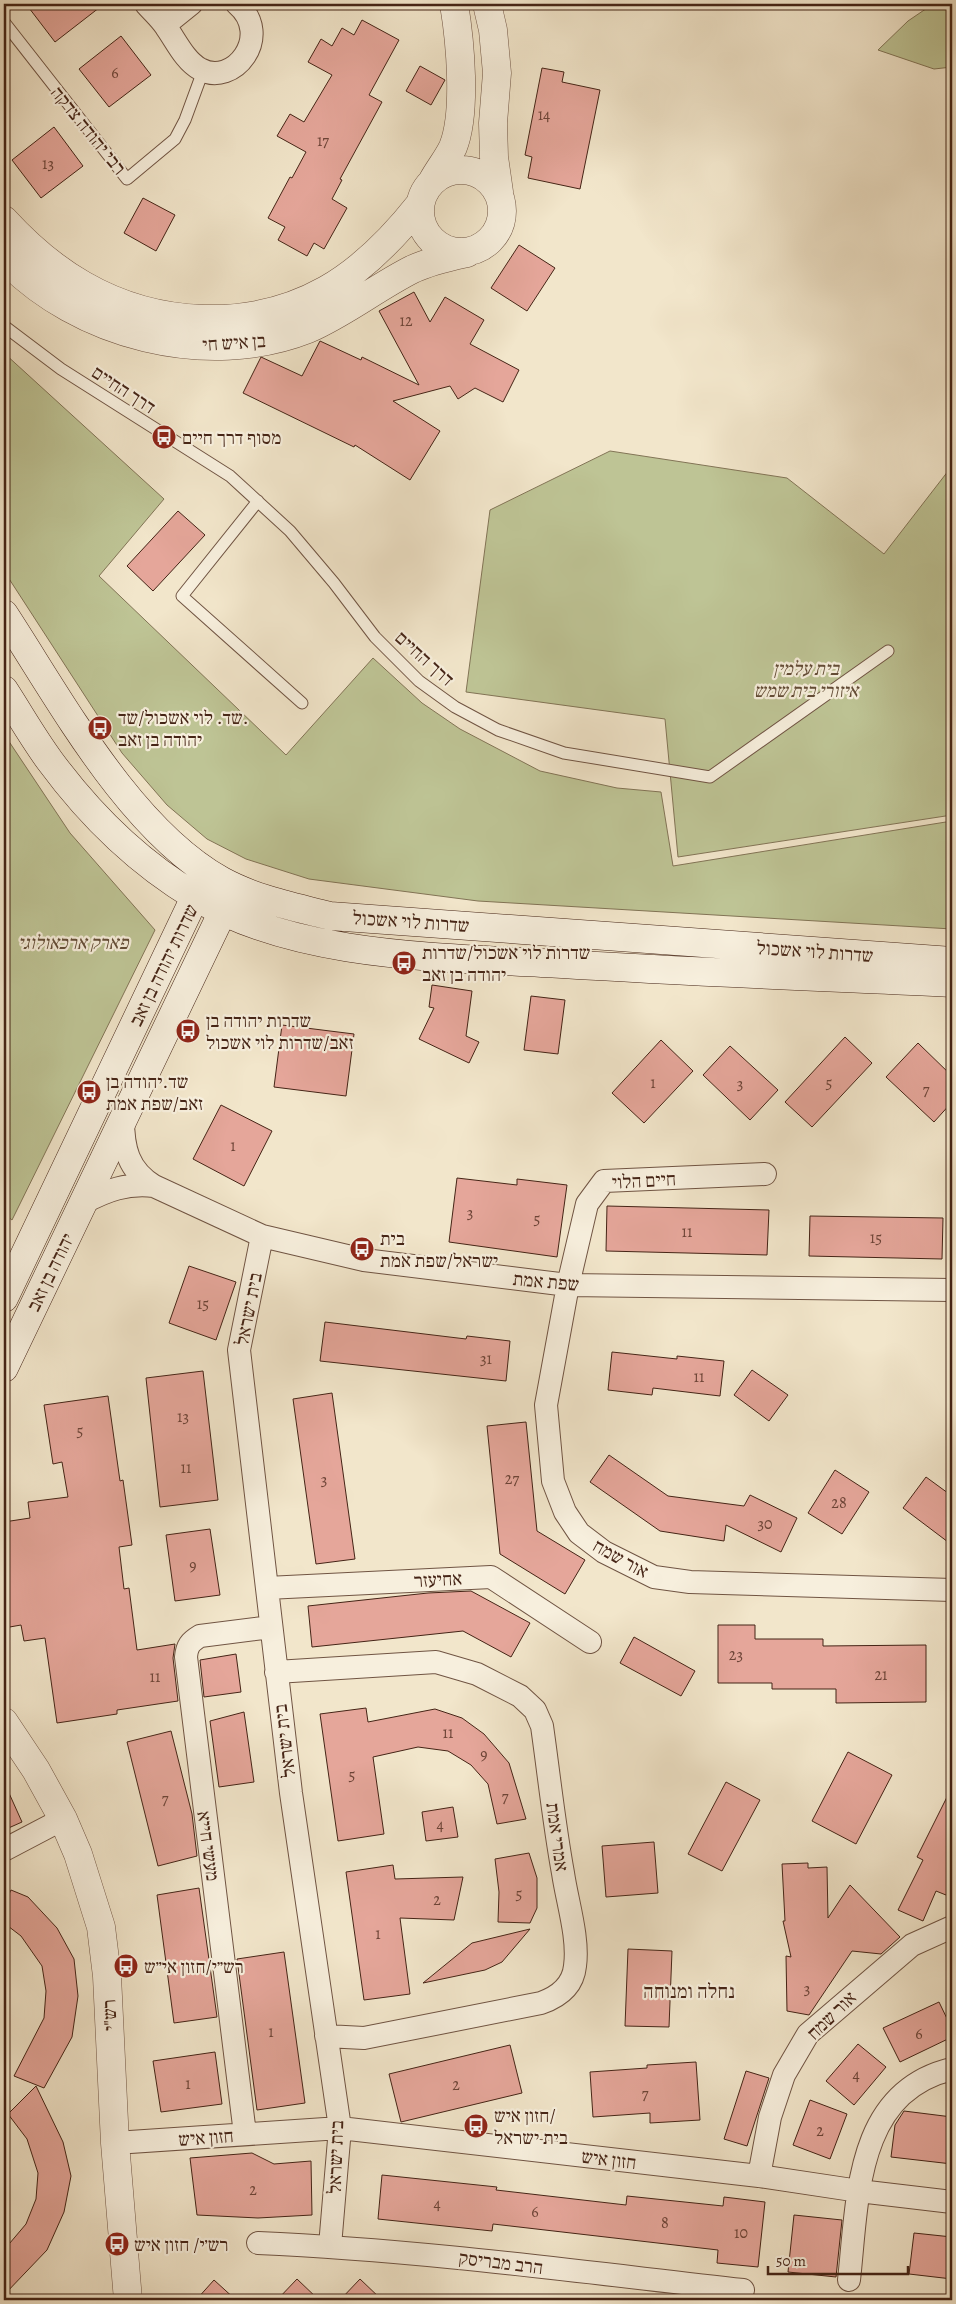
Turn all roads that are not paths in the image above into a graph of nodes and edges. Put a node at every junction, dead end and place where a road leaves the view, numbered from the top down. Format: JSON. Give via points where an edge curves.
{"nodes":[{"id":1,"x":146,"y":4,"type":"edge"},
{"id":2,"x":191,"y":4,"type":"edge"},
{"id":3,"x":237,"y":4,"type":"edge"},
{"id":4,"x":454,"y":4,"type":"edge"},
{"id":5,"x":487,"y":4,"type":"edge"},
{"id":6,"x":4,"y":22,"type":"edge"},
{"id":7,"x":165,"y":25,"type":"junction"},
{"id":8,"x":203,"y":71,"type":"junction"},
{"id":9,"x":433,"y":180,"type":"junction"},
{"id":10,"x":499,"y":192,"type":"junction"},
{"id":11,"x":420,"y":204,"type":"junction"},
{"id":12,"x":4,"y":220,"type":"edge"},
{"id":13,"x":467,"y":253,"type":"junction"},
{"id":14,"x":4,"y":258,"type":"edge"},
{"id":15,"x":4,"y":326,"type":"edge"},
{"id":16,"x":258,"y":500,"type":"junction"},
{"id":17,"x":4,"y":614,"type":"edge"},
{"id":18,"x":888,"y":651,"type":"dead end"},
{"id":19,"x":4,"y":690,"type":"edge"},
{"id":20,"x":302,"y":704,"type":"dead end"},
{"id":21,"x":222,"y":881,"type":"junction"},
{"id":22,"x":196,"y":897,"type":"junction"},
{"id":23,"x":223,"y":911,"type":"junction"},
{"id":24,"x":952,"y":961,"type":"edge"},
{"id":25,"x":952,"y":983,"type":"edge"},
{"id":26,"x":123,"y":1119,"type":"junction"},
{"id":27,"x":765,"y":1174,"type":"dead end"},
{"id":28,"x":154,"y":1186,"type":"junction"},
{"id":29,"x":83,"y":1203,"type":"junction"},
{"id":30,"x":262,"y":1236,"type":"junction"},
{"id":31,"x":568,"y":1285,"type":"junction"},
{"id":32,"x":952,"y":1290,"type":"edge"},
{"id":33,"x":4,"y":1298,"type":"edge"},
{"id":34,"x":4,"y":1368,"type":"edge"},
{"id":35,"x":267,"y":1588,"type":"junction"},
{"id":36,"x":952,"y":1590,"type":"edge"},
{"id":37,"x":271,"y":1627,"type":"junction"},
{"id":38,"x":590,"y":1642,"type":"dead end"},
{"id":39,"x":276,"y":1672,"type":"junction"},
{"id":40,"x":4,"y":1722,"type":"edge"},
{"id":41,"x":63,"y":1819,"type":"junction"},
{"id":42,"x":4,"y":1850,"type":"edge"},
{"id":43,"x":952,"y":1927,"type":"edge"},
{"id":44,"x":326,"y":2036,"type":"junction"},
{"id":45,"x":952,"y":2069,"type":"edge"},
{"id":46,"x":340,"y":2128,"type":"junction"},
{"id":47,"x":244,"y":2134,"type":"junction"},
{"id":48,"x":115,"y":2143,"type":"junction"},
{"id":49,"x":759,"y":2176,"type":"junction"},
{"id":50,"x":859,"y":2191,"type":"junction"},
{"id":51,"x":952,"y":2202,"type":"edge"},
{"id":52,"x":258,"y":2242,"type":"dead end"},
{"id":53,"x":330,"y":2246,"type":"junction"},
{"id":54,"x":849,"y":2280,"type":"dead end"},
{"id":55,"x":743,"y":2290,"type":"dead end"},
{"id":56,"x":128,"y":2300,"type":"edge"}],
"edges":[{"from":1,"to":7,"type":"street"},
{"from":2,"to":7,"type":"street"},
{"from":3,"to":8,"type":"street","via":[[250,20],[250,46],[241,62],[230,69]]},
{"from":4,"to":9,"type":"main road","via":[[460,43],[459,116],[453,146]]},
{"from":5,"to":10,"type":"main road","via":[[497,73],[493,123]]},
{"from":6,"to":8,"type":"lane","name":"רבי יהודה צדקה","via":[[127,180],[175,139]]},
{"from":7,"to":8,"type":"street","via":[[187,57]]},
{"from":9,"to":10,"type":"main road","via":[[444,173],[469,170],[481,174]]},
{"from":9,"to":11,"type":"main road"},
{"from":10,"to":13,"type":"main road","via":[[503,218],[498,230],[480,249]]},
{"from":11,"to":12,"type":"main road","name":"בן איש חי","via":[[387,243],[327,290],[268,314],[213,320],[145,311],[111,299],[54,266]]},
{"from":11,"to":13,"type":"main road","via":[[420,217],[431,240],[442,248]]},
{"from":13,"to":14,"type":"main road","name":"בן איש חי","via":[[415,268],[307,329],[274,339],[212,346],[156,340],[101,323],[46,293]]},
{"from":15,"to":16,"type":"lane","name":"דרך החיים","via":[[61,369],[207,460]]},
{"from":16,"to":18,"type":"lane","name":"דרך החיים","via":[[290,531],[375,637],[419,681],[455,707],[498,730],[564,753],[710,777]]},
{"from":16,"to":20,"type":"lane","via":[[182,596]]},
{"from":17,"to":21,"type":"main road","name":"שדרות לוי אשכול","via":[[119,788],[170,842]]},
{"from":19,"to":22,"type":"main road","name":"שדרות לוי אשכול","via":[[49,759],[84,804],[136,852]]},
{"from":21,"to":22,"type":"main road","name":"שדרות יהודה בן זאב"},
{"from":21,"to":23,"type":"main road","name":"שדרות יהודה בן זאב"},
{"from":21,"to":24,"type":"main road","name":"שדרות לוי אשכול","via":[[262,898],[330,916]]},
{"from":22,"to":23,"type":"main road","name":"שדרות לוי אשכול"},
{"from":22,"to":33,"type":"main road","name":"שדרות יהודה בן זאב"},
{"from":23,"to":25,"type":"main road","name":"שדרות לוי אשכול","via":[[285,934],[325,944],[385,951],[634,968]]},
{"from":23,"to":26,"type":"main road","name":"שדרות יהודה בן זאב"},
{"from":26,"to":28,"type":"street","name":"שפת אמת","via":[[126,1155],[142,1179]]},
{"from":26,"to":29,"type":"main road","name":"שדרות יהודה בן זאב"},
{"from":27,"to":31,"type":"street","name":"חיים הלוי","via":[[604,1181],[587,1204]]},
{"from":28,"to":29,"type":"street","name":"שפת אמת","via":[[115,1188]]},
{"from":28,"to":30,"type":"street","name":"שפת אמת"},
{"from":29,"to":34,"type":"main road","name":"יהודה בן זאב"},
{"from":30,"to":31,"type":"street","name":"שפת אמת","via":[[364,1260]]},
{"from":30,"to":35,"type":"street","name":"בית ישראל","via":[[239,1350]]},
{"from":31,"to":32,"type":"street","name":"שפת אמת"},
{"from":31,"to":36,"type":"street","name":"אור שמח","via":[[546,1405],[548,1451],[553,1481],[564,1512],[591,1543],[654,1577],[690,1582]]},
{"from":35,"to":37,"type":"street","name":"בית ישראל"},
{"from":35,"to":38,"type":"street","name":"אחיעזר","via":[[491,1577]]},
{"from":37,"to":39,"type":"street","name":"בית ישראל"},
{"from":37,"to":47,"type":"street","name":"מעשי חייא","via":[[200,1636],[187,1647],[186,1657]]},
{"from":39,"to":44,"type":"street","name":"בית ישראל","via":[[290,1793]]},
{"from":39,"to":44,"type":"street","name":"אמרי אמת","via":[[436,1662],[477,1674],[520,1696],[535,1710],[542,1726],[576,1950],[575,1968],[565,1990],[541,2003],[364,2038]]},
{"from":40,"to":41,"type":"main road","name":"רש\"י"},
{"from":41,"to":42,"type":"street"},
{"from":41,"to":48,"type":"main road","name":"רש\"י","via":[[78,1854],[100,1927],[107,1976]]},
{"from":43,"to":49,"type":"street","name":"אור שמח","via":[[912,1945],[808,2034],[784,2075],[770,2117]]},
{"from":44,"to":46,"type":"street","name":"בית ישראל"},
{"from":45,"to":50,"type":"street","via":[[937,2073],[899,2095],[885,2113],[868,2145]]},
{"from":46,"to":47,"type":"street","name":"חזון איש"},
{"from":46,"to":49,"type":"street","name":"חזון איש"},
{"from":46,"to":53,"type":"street","name":"בית ישראל"},
{"from":47,"to":48,"type":"street","name":"חזון איש"},
{"from":48,"to":56,"type":"main road","name":"רש\"י"},
{"from":49,"to":50,"type":"street","name":"חזון איש"},
{"from":50,"to":51,"type":"street","name":"חזון איש"},
{"from":50,"to":54,"type":"street"},
{"from":52,"to":53,"type":"street","name":"הרב מבריסק"},
{"from":53,"to":55,"type":"street","name":"הרב מבריסק","via":[[441,2255]]}]}
